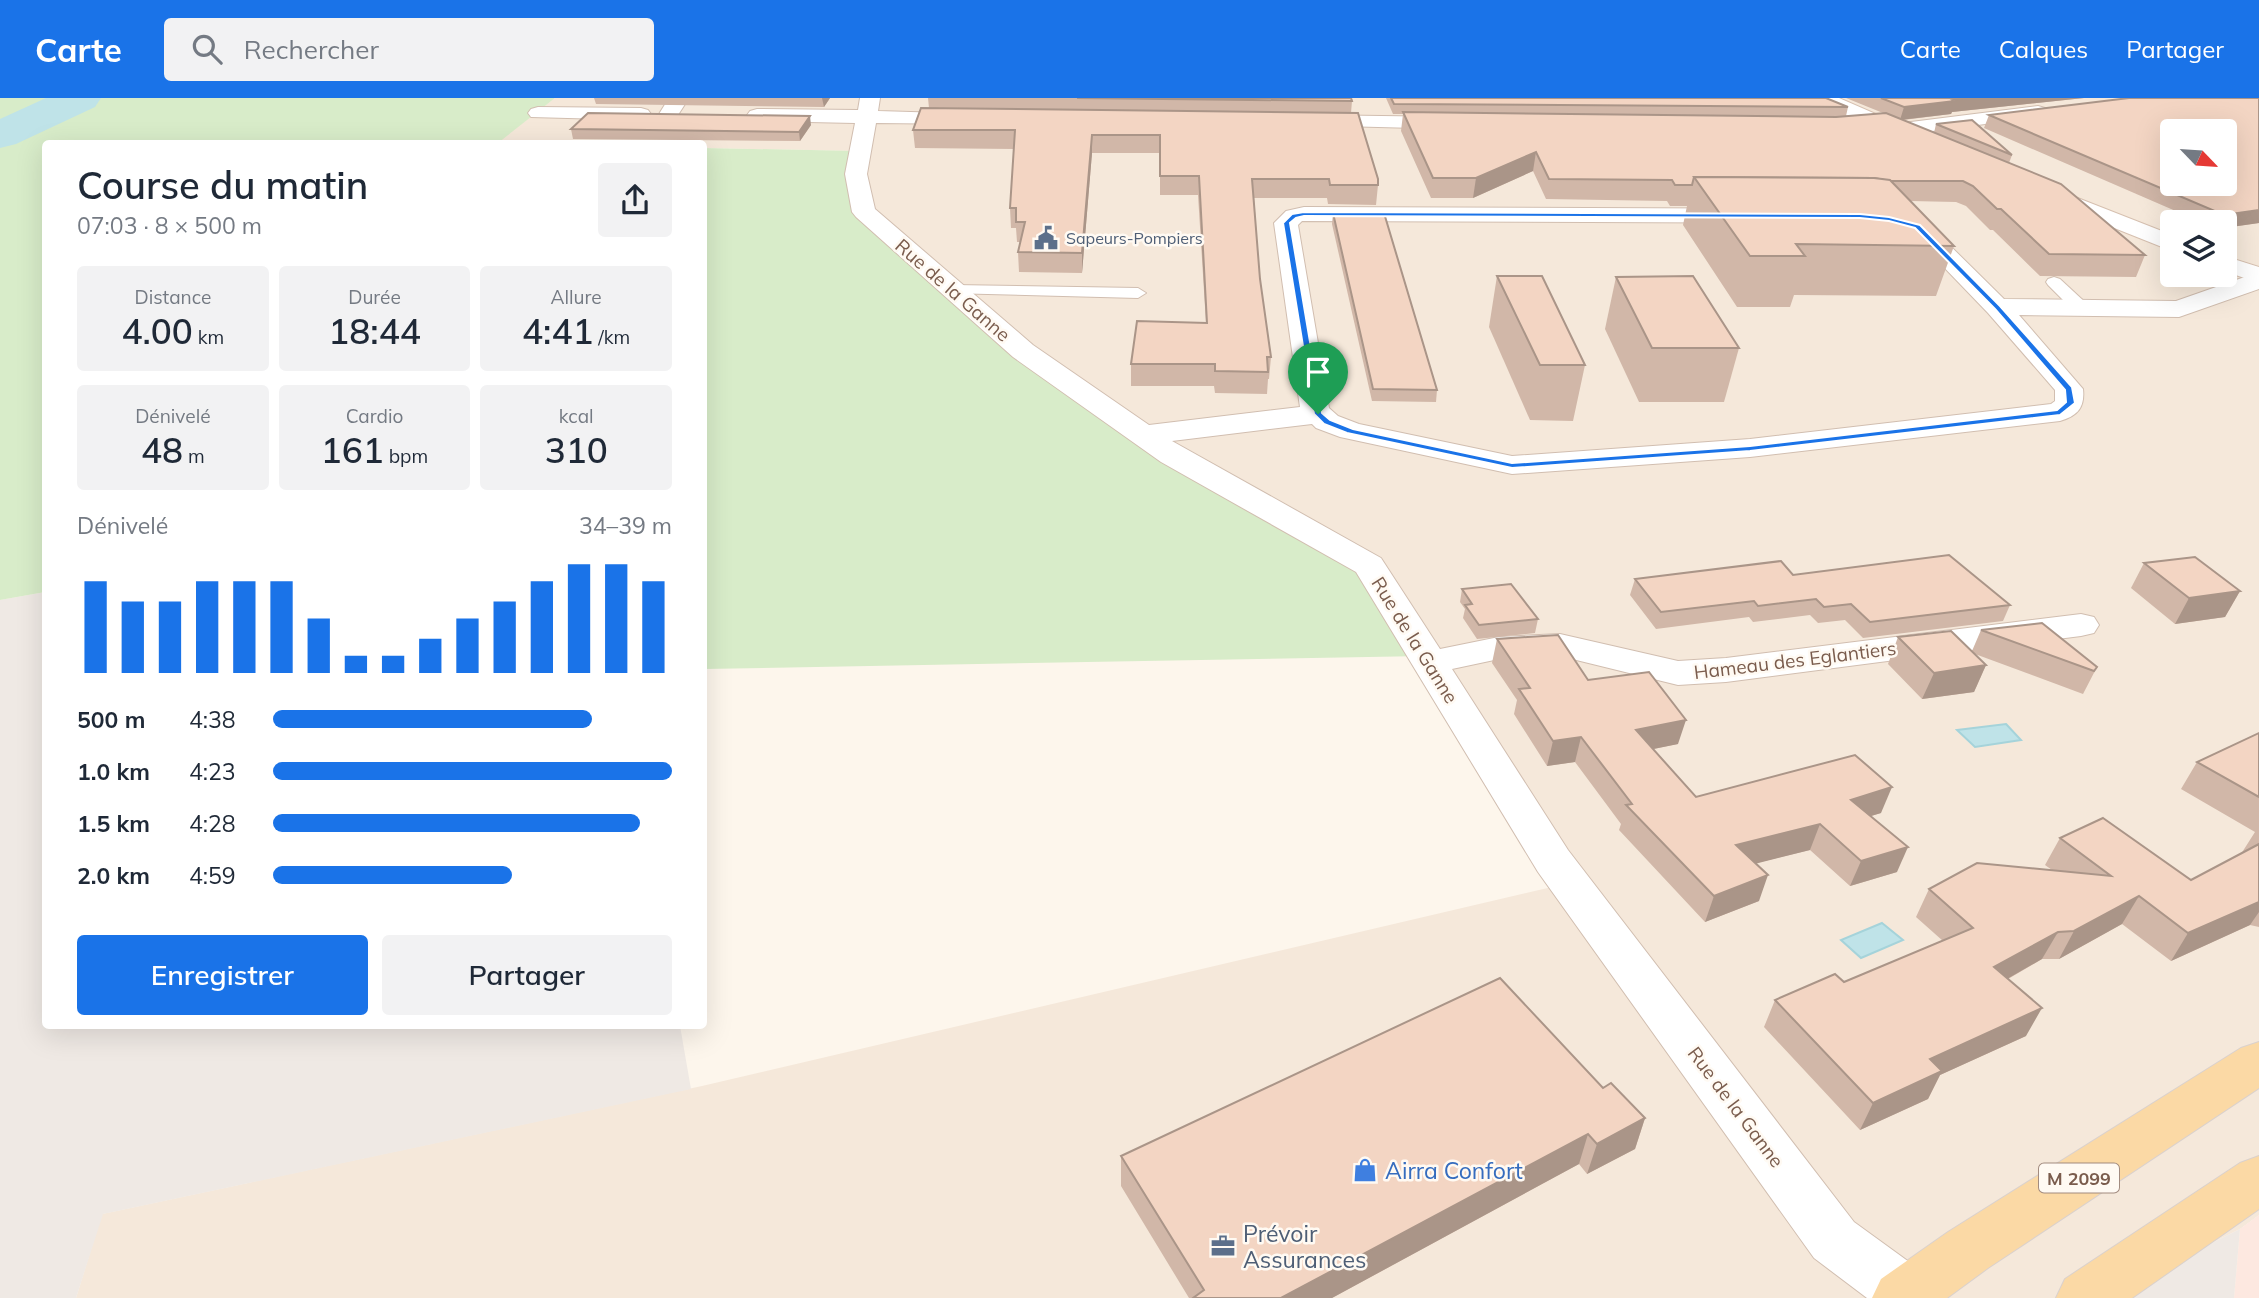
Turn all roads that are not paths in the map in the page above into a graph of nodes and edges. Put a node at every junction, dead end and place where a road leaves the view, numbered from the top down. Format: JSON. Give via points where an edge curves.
{"nodes":[{"id":1,"x":1822,"y":98,"type":"edge"},
{"id":2,"x":674,"y":106,"type":"edge"},
{"id":3,"x":868,"y":107,"type":"edge"},
{"id":4,"x":2064,"y":109,"type":"edge"},
{"id":5,"x":538,"y":113,"type":"dead end"},
{"id":6,"x":695,"y":115,"type":"edge"},
{"id":7,"x":734,"y":115,"type":"edge"},
{"id":8,"x":991,"y":118,"type":"edge"},
{"id":9,"x":1285,"y":121,"type":"edge"},
{"id":10,"x":1467,"y":123,"type":"edge"},
{"id":11,"x":1842,"y":126,"type":"edge"},
{"id":12,"x":1889,"y":127,"type":"junction"},
{"id":13,"x":1940,"y":149,"type":"edge"},
{"id":14,"x":2023,"y":184,"type":"edge"},
{"id":15,"x":2160,"y":239,"type":"edge"},
{"id":16,"x":2237,"y":268,"type":"edge"},
{"id":17,"x":2259,"y":277,"type":"edge"},
{"id":18,"x":2054,"y":282,"type":"dead end"},
{"id":19,"x":953,"y":290,"type":"junction"},
{"id":20,"x":1138,"y":293,"type":"dead end"},
{"id":21,"x":1997,"y":307,"type":"junction"},
{"id":22,"x":2081,"y":308,"type":"junction"},
{"id":23,"x":1318,"y":414,"type":"junction"},
{"id":24,"x":1143,"y":435,"type":"junction"},
{"id":25,"x":2081,"y":625,"type":"dead end"},
{"id":26,"x":1429,"y":662,"type":"junction"},
{"id":27,"x":2259,"y":1062,"type":"edge"},
{"id":28,"x":2259,"y":1179,"type":"edge"},
{"id":29,"x":1907,"y":1297,"type":"edge"},
{"id":30,"x":2085,"y":1298,"type":"edge"}],
"edges":[{"from":1,"to":12,"type":"street"},
{"from":2,"to":5,"type":"street"},
{"from":2,"to":6,"type":"street"},
{"from":3,"to":7,"type":"street"},
{"from":3,"to":8,"type":"street"},
{"from":3,"to":19,"type":"street","name":"Rue de la Ganne","via":[[856,174],[864,212]]},
{"from":4,"to":12,"type":"street"},
{"from":9,"to":10,"type":"street"},
{"from":11,"to":12,"type":"street"},
{"from":12,"to":13,"type":"street"},
{"from":14,"to":15,"type":"street"},
{"from":16,"to":17,"type":"street"},
{"from":17,"to":22,"type":"street","via":[[2179,309]]},
{"from":18,"to":22,"type":"lane"},
{"from":19,"to":20,"type":"lane"},
{"from":19,"to":24,"type":"street","name":"Rue de la Ganne","via":[[1023,351]]},
{"from":21,"to":22,"type":"street"},
{"from":21,"to":23,"type":"street","via":[[2069,389],[2070,403],[2060,412],[1750,448],[1512,466],[1351,431]]},
{"from":21,"to":23,"type":"street","via":[[1917,226],[1889,219],[1304,214],[1286,223]]},
{"from":23,"to":24,"type":"street"},
{"from":24,"to":26,"type":"street","name":"Rue de la Ganne","via":[[1172,456],[1369,565]]},
{"from":25,"to":26,"type":"street","name":"Hameau des Eglantiers","via":[[1678,673],[1560,645],[1499,648]]},
{"from":26,"to":29,"type":"street","name":"Rue de la Ganne","via":[[1553,861],[1834,1240]]},
{"from":27,"to":29,"type":"main road","number":"M 2099","via":[[1968,1250]]},
{"from":28,"to":30,"type":"main road"}]}
